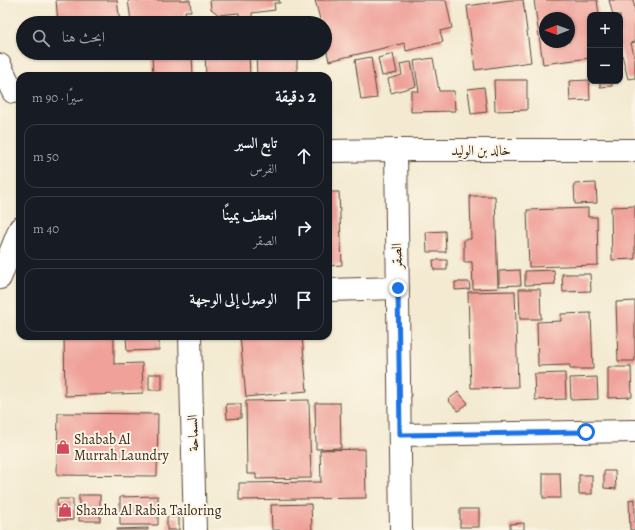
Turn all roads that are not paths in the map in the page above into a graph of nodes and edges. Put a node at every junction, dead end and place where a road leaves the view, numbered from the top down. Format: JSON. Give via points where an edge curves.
{"nodes":[{"id":1,"x":0,"y":65,"type":"edge"},
{"id":2,"x":11,"y":92,"type":"edge"},
{"id":3,"x":396,"y":150,"type":"junction"},
{"id":4,"x":635,"y":150,"type":"edge"},
{"id":5,"x":332,"y":151,"type":"edge"},
{"id":6,"x":16,"y":226,"type":"edge"},
{"id":7,"x":0,"y":232,"type":"edge"},
{"id":8,"x":16,"y":238,"type":"edge"},
{"id":9,"x":0,"y":278,"type":"edge"},
{"id":10,"x":398,"y":288,"type":"junction"},
{"id":11,"x":332,"y":290,"type":"edge"},
{"id":12,"x":190,"y":340,"type":"edge"},
{"id":13,"x":635,"y":431,"type":"edge"},
{"id":14,"x":400,"y":435,"type":"junction"},
{"id":15,"x":195,"y":530,"type":"edge"},
{"id":16,"x":401,"y":530,"type":"edge"}],
"edges":[{"from":1,"to":2,"type":"street"},
{"from":3,"to":4,"type":"street","name":"خالد بن الوليد"},
{"from":3,"to":5,"type":"street","name":"خالد بن الوليد"},
{"from":3,"to":10,"type":"street","name":"الصقر"},
{"from":6,"to":7,"type":"street"},
{"from":8,"to":9,"type":"street"},
{"from":10,"to":11,"type":"street"},
{"from":10,"to":14,"type":"street","name":"الصقر"},
{"from":12,"to":15,"type":"street","name":"السماحة"},
{"from":13,"to":14,"type":"street"},
{"from":14,"to":16,"type":"street","name":"الصقر"}]}
